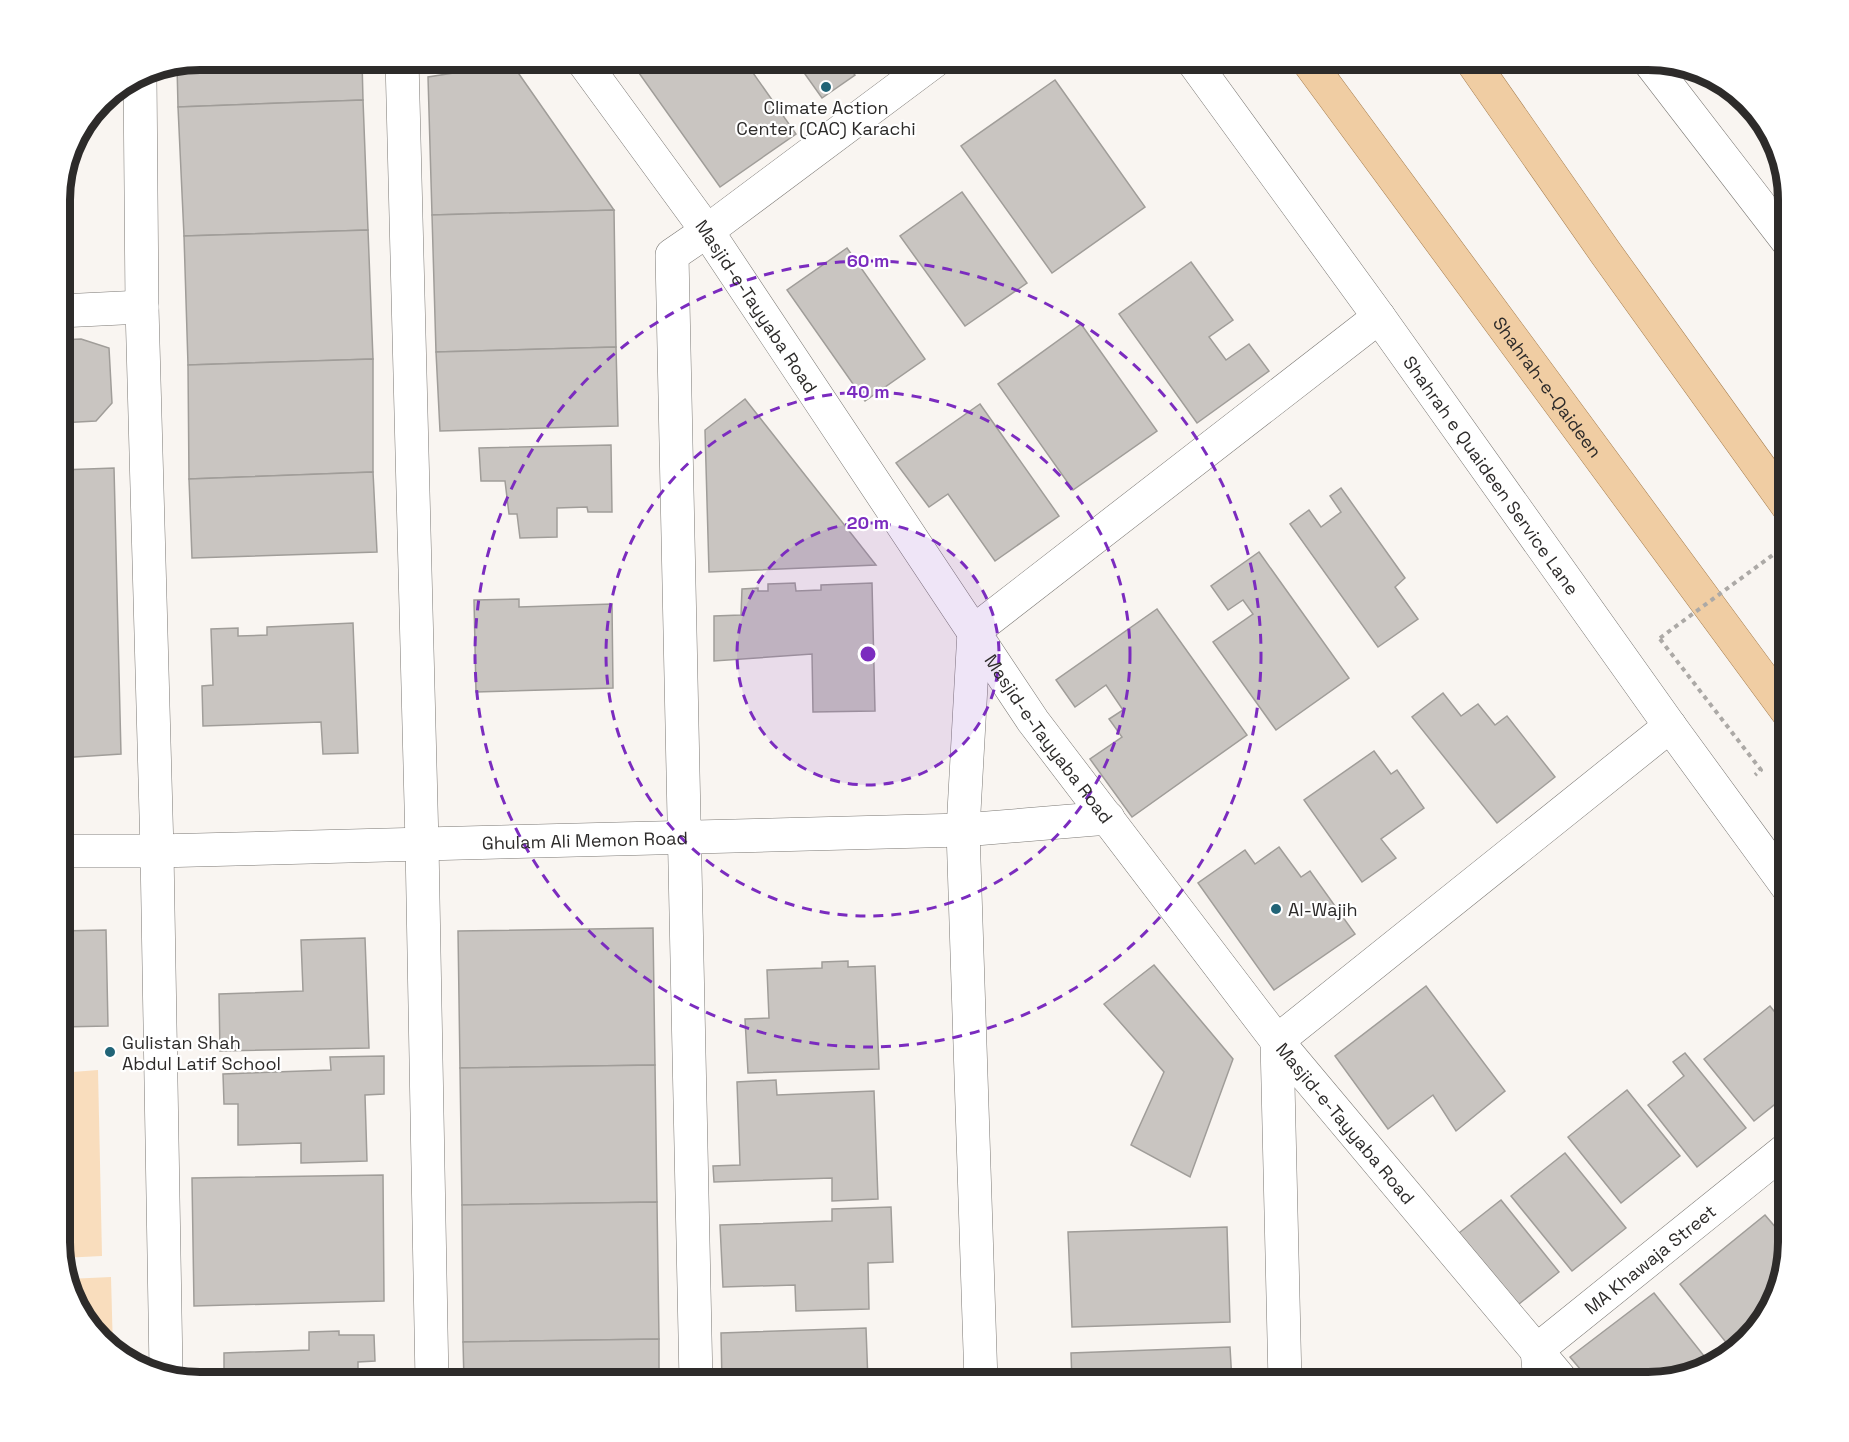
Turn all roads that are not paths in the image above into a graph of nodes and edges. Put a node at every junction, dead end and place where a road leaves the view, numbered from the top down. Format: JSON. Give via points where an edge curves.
{"nodes":[{"id":1,"x":922,"y":70,"type":"edge"},
{"id":2,"x":1200,"y":70,"type":"edge"},
{"id":3,"x":1315,"y":70,"type":"edge"},
{"id":4,"x":1478,"y":70,"type":"edge"},
{"id":5,"x":402,"y":71,"type":"edge"},
{"id":6,"x":590,"y":71,"type":"edge"},
{"id":7,"x":1656,"y":71,"type":"edge"},
{"id":8,"x":140,"y":86,"type":"edge"},
{"id":9,"x":1778,"y":229,"type":"edge"},
{"id":10,"x":707,"y":231,"type":"junction"},
{"id":11,"x":142,"y":307,"type":"junction"},
{"id":12,"x":71,"y":310,"type":"edge"},
{"id":13,"x":1379,"y":317,"type":"junction"},
{"id":14,"x":1778,"y":493,"type":"edge"},
{"id":15,"x":974,"y":631,"type":"junction"},
{"id":16,"x":1778,"y":699,"type":"edge"},
{"id":17,"x":1670,"y":726,"type":"junction"},
{"id":18,"x":1108,"y":818,"type":"junction"},
{"id":19,"x":963,"y":830,"type":"junction"},
{"id":20,"x":684,"y":837,"type":"junction"},
{"id":21,"x":422,"y":844,"type":"junction"},
{"id":22,"x":71,"y":851,"type":"edge"},
{"id":23,"x":157,"y":851,"type":"junction"},
{"id":24,"x":1778,"y":874,"type":"edge"},
{"id":25,"x":1277,"y":1041,"type":"junction"},
{"id":26,"x":1778,"y":1156,"type":"edge"},
{"id":27,"x":1537,"y":1350,"type":"junction"},
{"id":28,"x":166,"y":1367,"type":"edge"},
{"id":29,"x":432,"y":1372,"type":"edge"},
{"id":30,"x":696,"y":1372,"type":"edge"},
{"id":31,"x":981,"y":1372,"type":"edge"},
{"id":32,"x":1285,"y":1372,"type":"edge"},
{"id":33,"x":1538,"y":1372,"type":"edge"},
{"id":34,"x":1555,"y":1372,"type":"edge"}],
"edges":[{"from":1,"to":10,"type":"street"},
{"from":2,"to":13,"type":"street","name":"Shahrah e Quaideen Service Lane"},
{"from":3,"to":16,"type":"main road","name":"Shahrah-e-Qaideen"},
{"from":4,"to":14,"type":"main road"},
{"from":5,"to":21,"type":"street"},
{"from":6,"to":10,"type":"street","name":"Masjid-e-Tayyaba Road"},
{"from":7,"to":9,"type":"street"},
{"from":8,"to":11,"type":"street"},
{"from":10,"to":15,"type":"street","name":"Masjid-e-Tayyaba Road"},
{"from":10,"to":20,"type":"street","via":[[672,255]]},
{"from":11,"to":12,"type":"street"},
{"from":11,"to":23,"type":"street"},
{"from":13,"to":15,"type":"street"},
{"from":13,"to":17,"type":"street","name":"Shahrah e Quaideen Service Lane"},
{"from":15,"to":18,"type":"street","name":"Masjid-e-Tayyaba Road","via":[[1033,720]]},
{"from":15,"to":19,"type":"street"},
{"from":17,"to":24,"type":"street","name":"Shahrah e Quaideen Service Lane"},
{"from":17,"to":25,"type":"street"},
{"from":18,"to":19,"type":"street","name":"Ghulam Ali Memon Road"},
{"from":18,"to":25,"type":"street","name":"Masjid-e-Tayyaba Road"},
{"from":19,"to":20,"type":"street","name":"Ghulam Ali Memon Road"},
{"from":19,"to":31,"type":"street"},
{"from":20,"to":21,"type":"street","name":"Ghulam Ali Memon Road"},
{"from":20,"to":30,"type":"street"},
{"from":21,"to":23,"type":"street","name":"Ghulam Ali Memon Road"},
{"from":21,"to":29,"type":"street"},
{"from":22,"to":23,"type":"street","name":"Ghulam Ali Memon Road"},
{"from":23,"to":28,"type":"street"},
{"from":25,"to":27,"type":"street","name":"Masjid-e-Tayyaba Road"},
{"from":25,"to":32,"type":"street"},
{"from":26,"to":27,"type":"street","name":"MA Khawaja Street"},
{"from":27,"to":33,"type":"street"},
{"from":27,"to":34,"type":"street","name":"Masjid-e-Tayyaba Road"}]}
